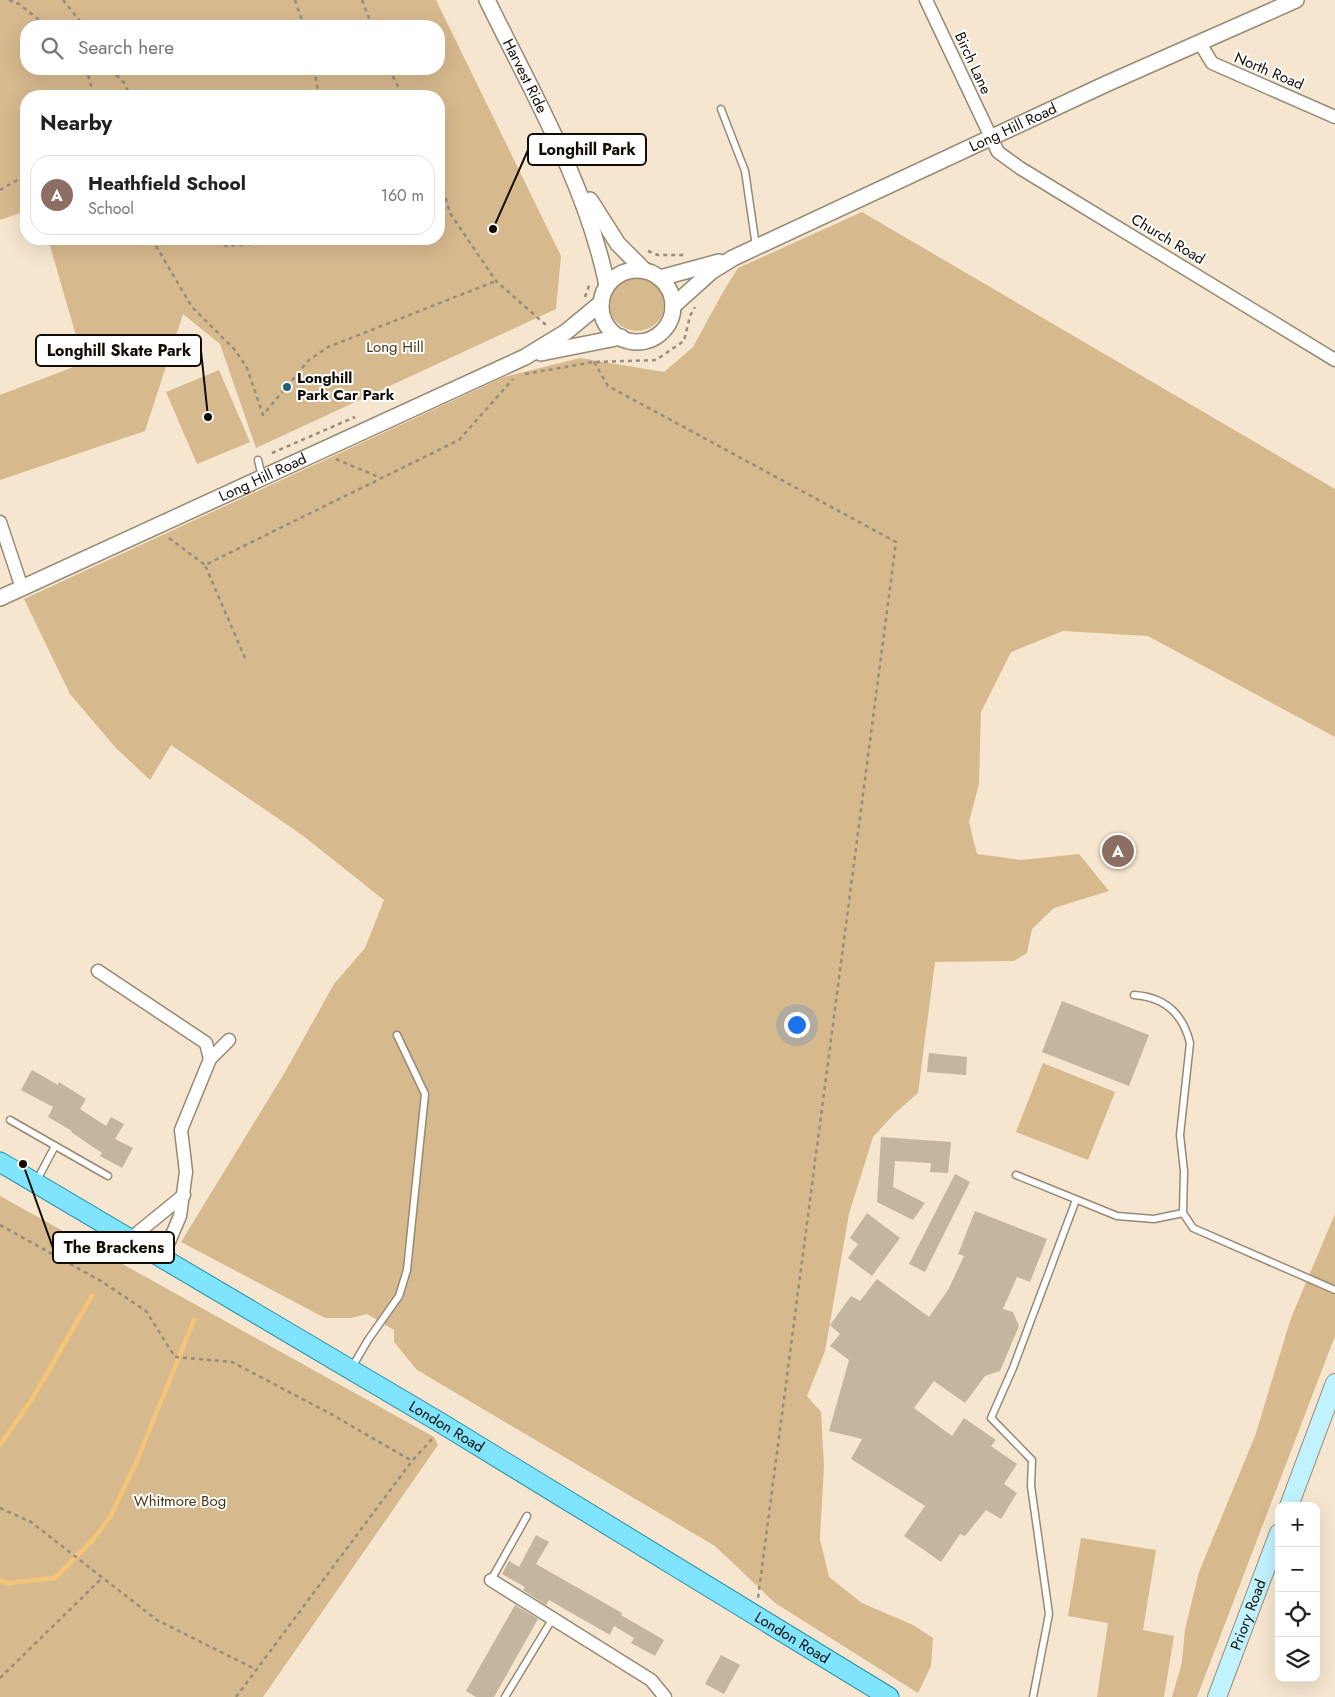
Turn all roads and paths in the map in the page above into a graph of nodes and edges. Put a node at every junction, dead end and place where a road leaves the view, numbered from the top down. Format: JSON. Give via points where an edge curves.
{"nodes":[{"id":1,"x":9,"y":0,"type":"edge"},
{"id":2,"x":63,"y":0,"type":"edge"},
{"id":3,"x":295,"y":0,"type":"edge"},
{"id":4,"x":362,"y":0,"type":"edge"},
{"id":5,"x":487,"y":0,"type":"edge"},
{"id":6,"x":926,"y":0,"type":"edge"},
{"id":7,"x":1296,"y":0,"type":"edge"},
{"id":8,"x":39,"y":20,"type":"edge"},
{"id":9,"x":79,"y":20,"type":"edge"},
{"id":10,"x":302,"y":20,"type":"edge"},
{"id":11,"x":370,"y":20,"type":"edge"},
{"id":12,"x":1200,"y":43,"type":"junction"},
{"id":13,"x":88,"y":75,"type":"edge"},
{"id":14,"x":117,"y":75,"type":"edge"},
{"id":15,"x":315,"y":75,"type":"edge"},
{"id":16,"x":392,"y":75,"type":"edge"},
{"id":17,"x":92,"y":90,"type":"edge"},
{"id":18,"x":128,"y":90,"type":"edge"},
{"id":19,"x":318,"y":90,"type":"edge"},
{"id":20,"x":400,"y":90,"type":"edge"},
{"id":21,"x":721,"y":109,"type":"dead end"},
{"id":22,"x":1335,"y":117,"type":"edge"},
{"id":23,"x":991,"y":140,"type":"junction"},
{"id":24,"x":20,"y":178,"type":"edge"},
{"id":25,"x":575,"y":181,"type":"junction"},
{"id":26,"x":0,"y":190,"type":"edge"},
{"id":27,"x":445,"y":195,"type":"edge"},
{"id":28,"x":156,"y":245,"type":"edge"},
{"id":29,"x":225,"y":245,"type":"edge"},
{"id":30,"x":238,"y":245,"type":"edge"},
{"id":31,"x":756,"y":248,"type":"junction"},
{"id":32,"x":645,"y":250,"type":"dead end"},
{"id":33,"x":690,"y":255,"type":"dead end"},
{"id":34,"x":733,"y":258,"type":"junction"},
{"id":35,"x":644,"y":270,"type":"junction"},
{"id":36,"x":590,"y":278,"type":"dead end"},
{"id":37,"x":660,"y":278,"type":"junction"},
{"id":38,"x":496,"y":281,"type":"junction"},
{"id":39,"x":608,"y":285,"type":"junction"},
{"id":40,"x":601,"y":303,"type":"junction"},
{"id":41,"x":581,"y":304,"type":"dead end"},
{"id":42,"x":696,"y":304,"type":"dead end"},
{"id":43,"x":673,"y":306,"type":"junction"},
{"id":44,"x":552,"y":331,"type":"dead end"},
{"id":45,"x":621,"y":337,"type":"junction"},
{"id":46,"x":525,"y":357,"type":"junction"},
{"id":47,"x":1335,"y":360,"type":"edge"},
{"id":48,"x":594,"y":362,"type":"junction"},
{"id":49,"x":319,"y":451,"type":"junction"},
{"id":50,"x":258,"y":460,"type":"dead end"},
{"id":51,"x":262,"y":478,"type":"junction"},
{"id":52,"x":381,"y":478,"type":"junction"},
{"id":53,"x":0,"y":522,"type":"edge"},
{"id":54,"x":154,"y":527,"type":"junction"},
{"id":55,"x":205,"y":565,"type":"junction"},
{"id":56,"x":22,"y":588,"type":"junction"},
{"id":57,"x":0,"y":598,"type":"edge"},
{"id":58,"x":245,"y":658,"type":"dead end"},
{"id":59,"x":98,"y":970,"type":"dead end"},
{"id":60,"x":1134,"y":995,"type":"dead end"},
{"id":61,"x":397,"y":1035,"type":"dead end"},
{"id":62,"x":228,"y":1040,"type":"dead end"},
{"id":63,"x":210,"y":1059,"type":"junction"},
{"id":64,"x":10,"y":1120,"type":"dead end"},
{"id":65,"x":55,"y":1146,"type":"junction"},
{"id":66,"x":0,"y":1162,"type":"edge"},
{"id":67,"x":1016,"y":1175,"type":"dead end"},
{"id":68,"x":108,"y":1176,"type":"dead end"},
{"id":69,"x":35,"y":1183,"type":"junction"},
{"id":70,"x":184,"y":1195,"type":"junction"},
{"id":71,"x":1076,"y":1200,"type":"junction"},
{"id":72,"x":1183,"y":1213,"type":"junction"},
{"id":73,"x":0,"y":1225,"type":"edge"},
{"id":74,"x":130,"y":1239,"type":"junction"},
{"id":75,"x":162,"y":1258,"type":"junction"},
{"id":76,"x":1335,"y":1290,"type":"edge"},
{"id":77,"x":350,"y":1370,"type":"junction"},
{"id":78,"x":1335,"y":1383,"type":"edge"},
{"id":79,"x":441,"y":1423,"type":"junction"},
{"id":80,"x":412,"y":1461,"type":"junction"},
{"id":81,"x":1290,"y":1502,"type":"edge"},
{"id":82,"x":0,"y":1508,"type":"edge"},
{"id":83,"x":527,"y":1516,"type":"dead end"},
{"id":84,"x":1275,"y":1544,"type":"edge"},
{"id":85,"x":102,"y":1578,"type":"junction"},
{"id":86,"x":491,"y":1580,"type":"joint"},
{"id":87,"x":758,"y":1599,"type":"dead end"},
{"id":88,"x":552,"y":1618,"type":"junction"},
{"id":89,"x":257,"y":1670,"type":"junction"},
{"id":90,"x":0,"y":1678,"type":"edge"},
{"id":91,"x":236,"y":1697,"type":"edge"},
{"id":92,"x":505,"y":1697,"type":"edge"},
{"id":93,"x":665,"y":1697,"type":"edge"},
{"id":94,"x":888,"y":1697,"type":"edge"},
{"id":95,"x":1033,"y":1697,"type":"edge"},
{"id":96,"x":1217,"y":1697,"type":"edge"}],
"edges":[{"from":1,"to":8,"type":"path"},
{"from":2,"to":9,"type":"path"},
{"from":3,"to":10,"type":"path"},
{"from":4,"to":11,"type":"path"},
{"from":5,"to":25,"type":"street","name":"Harvest Ride"},
{"from":6,"to":23,"type":"street","name":"Birch Lane"},
{"from":7,"to":12,"type":"street","name":"Long Hill Road"},
{"from":12,"to":22,"type":"street","name":"North Road","via":[[1212,63]]},
{"from":12,"to":23,"type":"street","name":"Long Hill Road"},
{"from":13,"to":17,"type":"path"},
{"from":14,"to":18,"type":"path"},
{"from":15,"to":19,"type":"path"},
{"from":16,"to":20,"type":"path"},
{"from":21,"to":31,"type":"lane","via":[[745,171]]},
{"from":23,"to":31,"type":"street","name":"Long Hill Road"},
{"from":23,"to":47,"type":"street","name":"Church Road","via":[[998,152],[1025,171]]},
{"from":24,"to":26,"type":"path"},
{"from":25,"to":35,"type":"street","name":"Harvest Ride","via":[[618,244]]},
{"from":25,"to":39,"type":"street","name":"Harvest Ride","via":[[596,237]]},
{"from":27,"to":38,"type":"path","via":[[450,212]]},
{"from":28,"to":38,"type":"path","via":[[192,307],[235,350],[247,368],[263,415],[309,360],[328,347]]},
{"from":29,"to":30,"type":"path"},
{"from":31,"to":34,"type":"street","name":"Long Hill Road"},
{"from":32,"to":33,"type":"path","via":[[658,255]]},
{"from":34,"to":37,"type":"street","name":"Long Hill Road"},
{"from":34,"to":43,"type":"street","name":"Long Hill Road","via":[[712,271]]},
{"from":35,"to":37,"type":"street"},
{"from":35,"to":39,"type":"street","via":[[623,272]]},
{"from":36,"to":41,"type":"path","via":[[590,286]]},
{"from":37,"to":43,"type":"street","via":[[669,288]]},
{"from":38,"to":44,"type":"path"},
{"from":39,"to":40,"type":"street"},
{"from":40,"to":45,"type":"street","via":[[605,322]]},
{"from":40,"to":46,"type":"street","name":"Long Hill Road","via":[[566,332]]},
{"from":42,"to":48,"type":"path","via":[[684,341],[656,360]]},
{"from":43,"to":45,"type":"street","via":[[669,323],[656,337],[637,342]]},
{"from":45,"to":46,"type":"street","name":"Long Hill Road"},
{"from":46,"to":49,"type":"street","name":"Long Hill Road"},
{"from":48,"to":52,"type":"path","via":[[516,376],[459,440]]},
{"from":48,"to":87,"type":"path","via":[[608,386],[896,542]]},
{"from":49,"to":51,"type":"street","name":"Long Hill Road"},
{"from":49,"to":52,"type":"path"},
{"from":50,"to":51,"type":"lane"},
{"from":51,"to":54,"type":"street","name":"Long Hill Road"},
{"from":52,"to":55,"type":"path"},
{"from":53,"to":56,"type":"street"},
{"from":54,"to":55,"type":"path"},
{"from":54,"to":56,"type":"street","name":"Long Hill Road"},
{"from":55,"to":58,"type":"path"},
{"from":56,"to":57,"type":"street","name":"Long Hill Road"},
{"from":59,"to":63,"type":"street","via":[[206,1043]]},
{"from":60,"to":72,"type":"lane","via":[[1169,1005],[1186,1028],[1190,1043],[1180,1135],[1184,1171]]},
{"from":61,"to":77,"type":"lane","via":[[425,1094],[407,1270],[399,1296]]},
{"from":62,"to":63,"type":"street"},
{"from":63,"to":70,"type":"street","via":[[181,1130],[186,1172]]},
{"from":64,"to":65,"type":"lane"},
{"from":65,"to":68,"type":"lane"},
{"from":65,"to":69,"type":"lane"},
{"from":66,"to":69,"type":"main road","name":"London Road"},
{"from":67,"to":71,"type":"lane"},
{"from":69,"to":74,"type":"main road","name":"London Road"},
{"from":70,"to":74,"type":"street"},
{"from":70,"to":75,"type":"street","via":[[180,1216]]},
{"from":71,"to":72,"type":"lane","via":[[1117,1216],[1140,1219]]},
{"from":71,"to":95,"type":"lane","via":[[991,1418],[1032,1460],[1031,1486],[1049,1614]]},
{"from":72,"to":76,"type":"lane","via":[[1192,1228]]},
{"from":73,"to":80,"type":"path","via":[[101,1280],[146,1311],[175,1357],[232,1362]]},
{"from":74,"to":75,"type":"main road","name":"London Road"},
{"from":75,"to":77,"type":"main road","name":"London Road"},
{"from":77,"to":79,"type":"main road","name":"London Road"},
{"from":78,"to":81,"type":"main road"},
{"from":79,"to":80,"type":"path","via":[[428,1446]]},
{"from":79,"to":94,"type":"main road","name":"London Road"},
{"from":80,"to":89,"type":"path"},
{"from":82,"to":85,"type":"path","via":[[32,1522]]},
{"from":83,"to":86,"type":"lane"},
{"from":84,"to":96,"type":"main road","name":"Priory Road"},
{"from":85,"to":89,"type":"path","via":[[156,1620]]},
{"from":85,"to":90,"type":"path"},
{"from":86,"to":88,"type":"street"},
{"from":88,"to":92,"type":"lane"},
{"from":88,"to":93,"type":"street","via":[[651,1680]]},
{"from":89,"to":91,"type":"path"}]}
